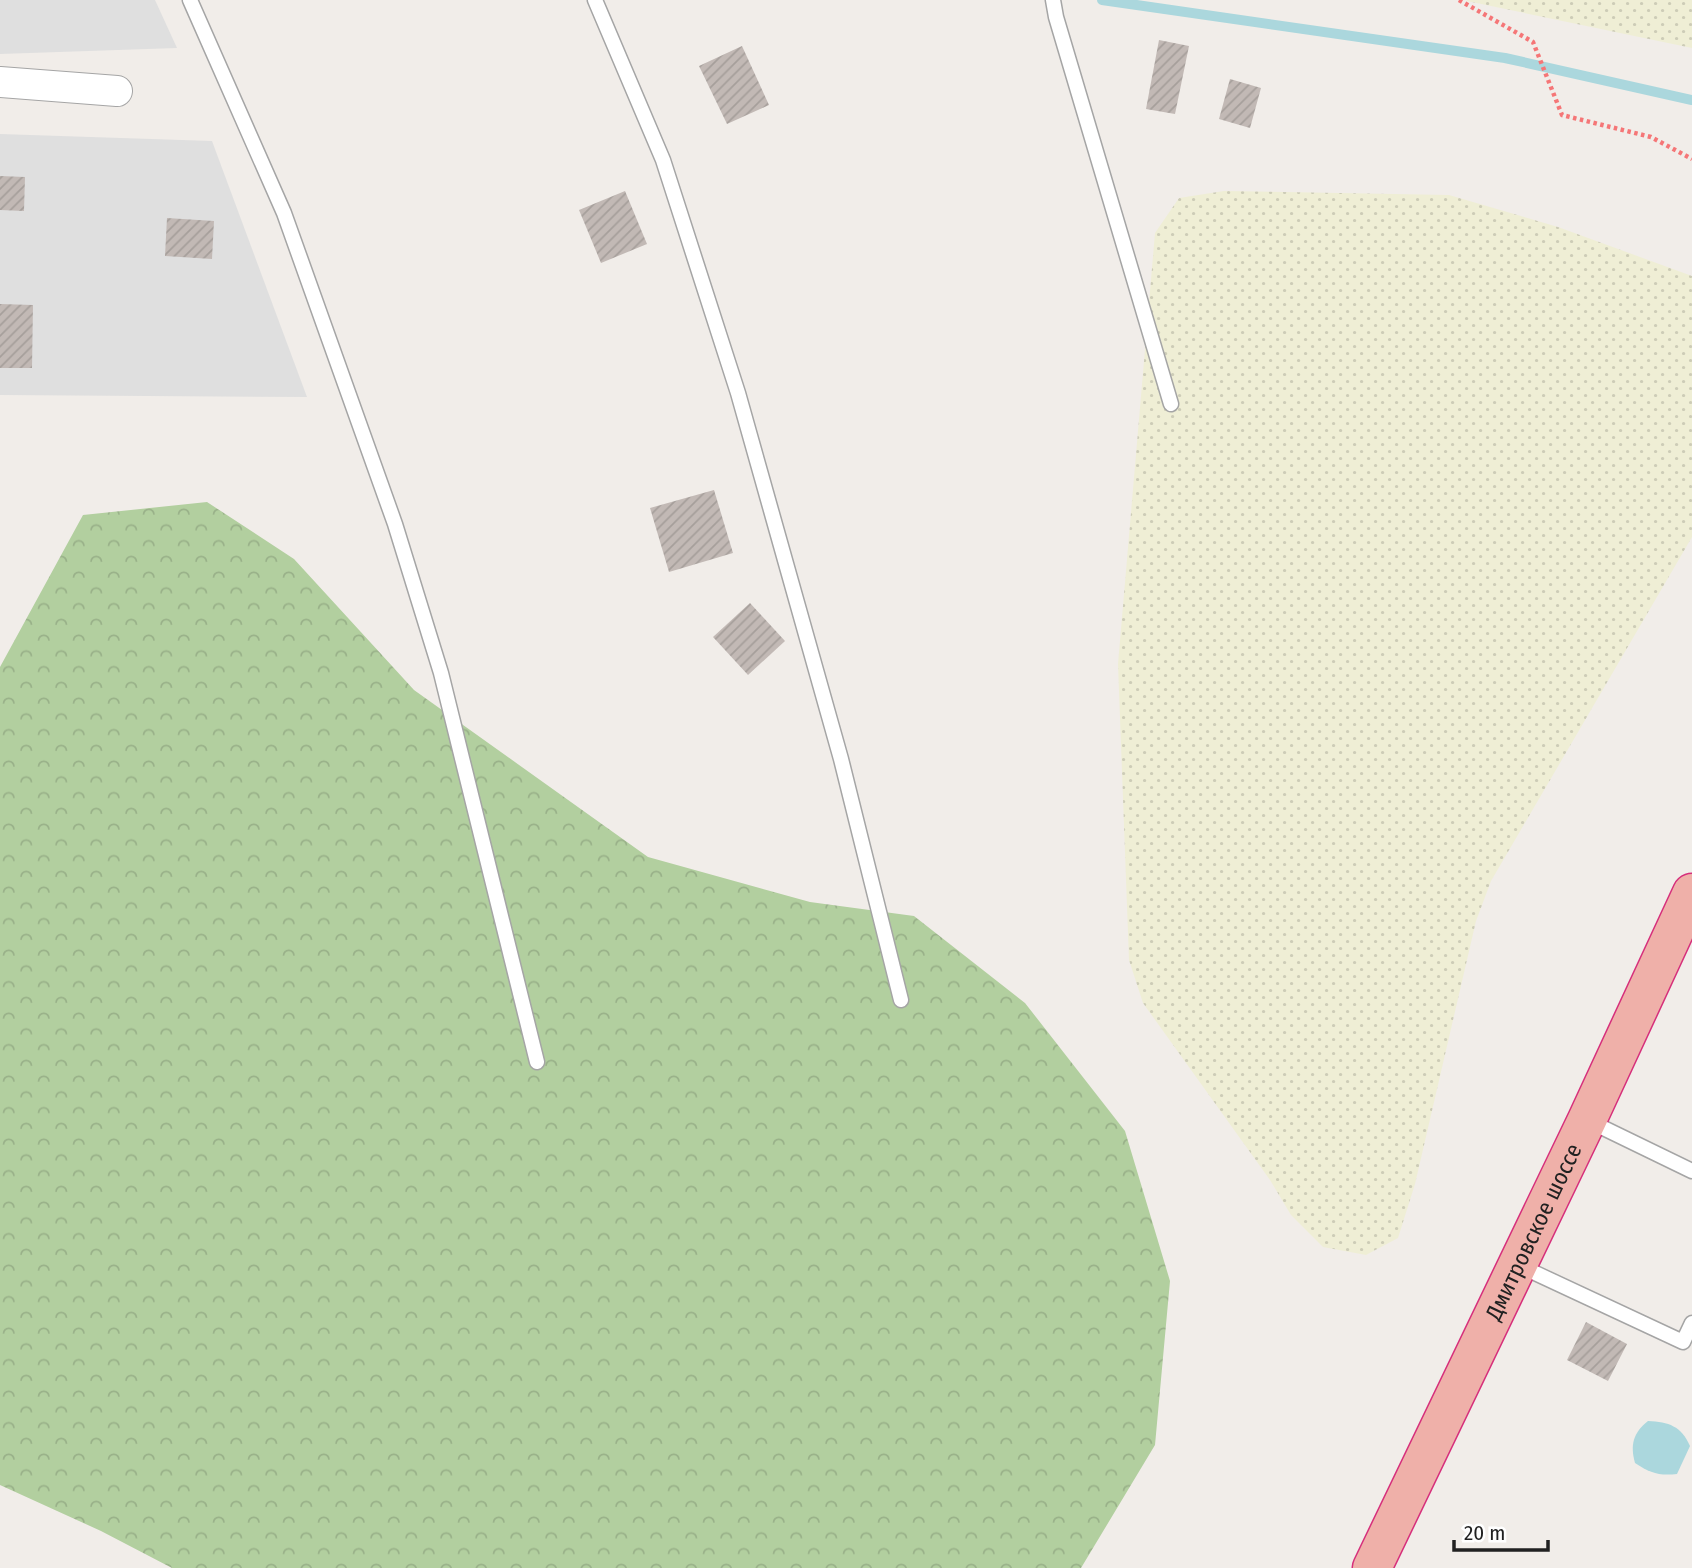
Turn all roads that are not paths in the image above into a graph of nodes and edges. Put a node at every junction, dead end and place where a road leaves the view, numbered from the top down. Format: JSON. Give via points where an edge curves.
{"nodes":[{"id":1,"x":190,"y":0,"type":"edge"},
{"id":2,"x":595,"y":0,"type":"edge"},
{"id":3,"x":1053,"y":0,"type":"edge"},
{"id":4,"x":0,"y":82,"type":"edge"},
{"id":5,"x":117,"y":91,"type":"dead end"},
{"id":6,"x":1171,"y":404,"type":"dead end"},
{"id":7,"x":1692,"y":893,"type":"edge"},
{"id":8,"x":901,"y":1000,"type":"dead end"},
{"id":9,"x":537,"y":1062,"type":"dead end"},
{"id":10,"x":1587,"y":1120,"type":"junction"},
{"id":11,"x":1692,"y":1171,"type":"edge"},
{"id":12,"x":1517,"y":1264,"type":"junction"},
{"id":13,"x":1692,"y":1323,"type":"edge"},
{"id":14,"x":1372,"y":1568,"type":"edge"}],
"edges":[{"from":1,"to":9,"type":"lane","via":[[284,213],[395,524],[441,673]]},
{"from":2,"to":8,"type":"lane","via":[[663,160],[738,393],[841,759]]},
{"from":3,"to":6,"type":"lane"},
{"from":4,"to":5,"type":"street"},
{"from":7,"to":10,"type":"highway","name":"Дмитровское шоссе"},
{"from":10,"to":11,"type":"lane"},
{"from":10,"to":12,"type":"highway","name":"Дмитровское шоссе"},
{"from":12,"to":13,"type":"lane","via":[[1683,1342]]},
{"from":12,"to":14,"type":"highway","name":"Дмитровское шоссе"}]}
